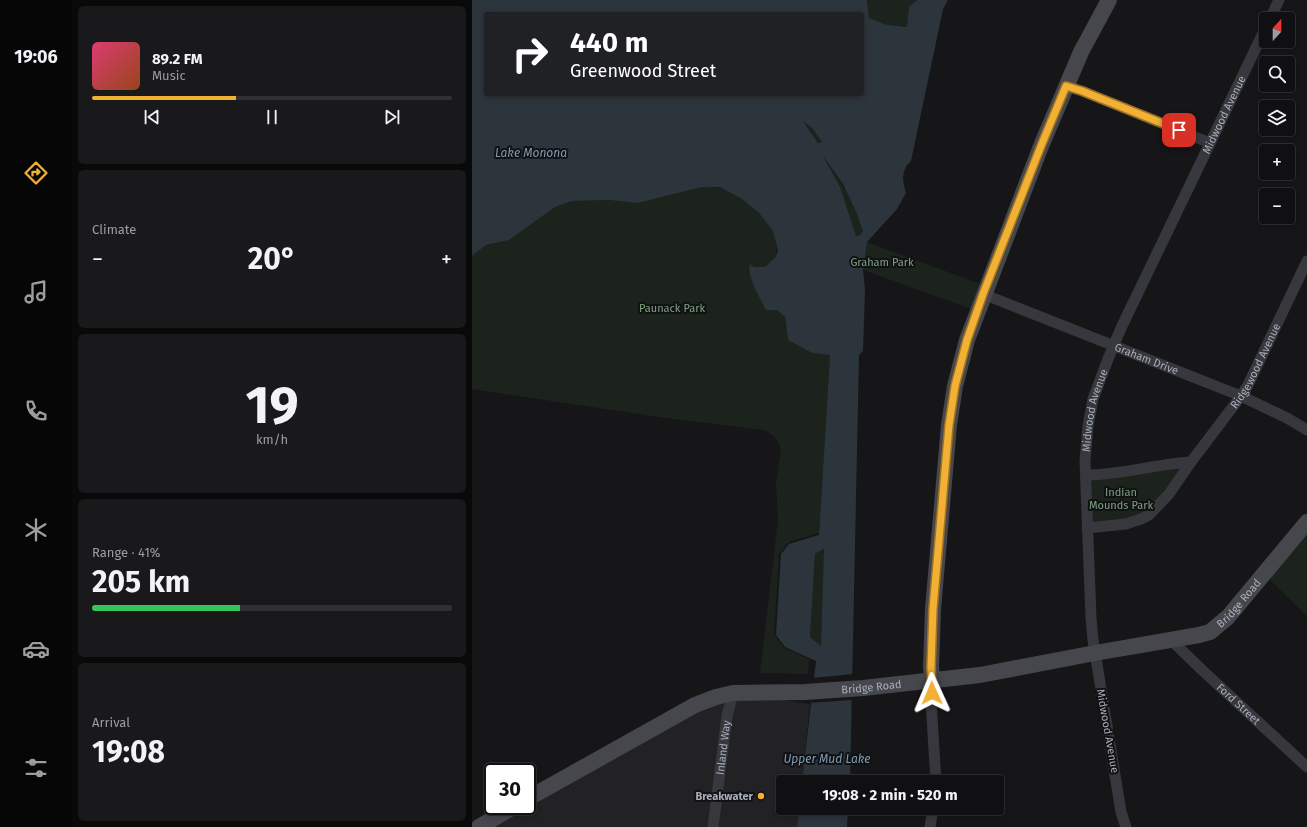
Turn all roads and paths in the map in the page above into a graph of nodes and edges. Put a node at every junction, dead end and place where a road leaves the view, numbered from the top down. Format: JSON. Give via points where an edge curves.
{"nodes":[{"id":1,"x":1109,"y":0,"type":"edge"},
{"id":2,"x":1279,"y":0,"type":"edge"},
{"id":3,"x":1273,"y":12,"type":"edge"},
{"id":4,"x":1259,"y":42,"type":"edge"},
{"id":5,"x":1066,"y":86,"type":"junction"},
{"id":6,"x":1210,"y":143,"type":"junction"},
{"id":7,"x":1307,"y":261,"type":"edge"},
{"id":8,"x":983,"y":294,"type":"junction"},
{"id":9,"x":1114,"y":346,"type":"junction"},
{"id":10,"x":1241,"y":396,"type":"junction"},
{"id":11,"x":1307,"y":430,"type":"edge"},
{"id":12,"x":1191,"y":462,"type":"junction"},
{"id":13,"x":1086,"y":475,"type":"junction"},
{"id":14,"x":1307,"y":522,"type":"edge"},
{"id":15,"x":1087,"y":528,"type":"junction"},
{"id":16,"x":1171,"y":640,"type":"junction"},
{"id":17,"x":1095,"y":653,"type":"junction"},
{"id":18,"x":932,"y":680,"type":"junction"},
{"id":19,"x":734,"y":693,"type":"junction"},
{"id":20,"x":1307,"y":767,"type":"edge"},
{"id":21,"x":936,"y":775,"type":"edge"},
{"id":22,"x":536,"y":794,"type":"edge"},
{"id":23,"x":500,"y":815,"type":"edge"},
{"id":24,"x":932,"y":815,"type":"edge"},
{"id":25,"x":479,"y":827,"type":"edge"},
{"id":26,"x":713,"y":827,"type":"edge"},
{"id":27,"x":930,"y":827,"type":"edge"},
{"id":28,"x":1126,"y":827,"type":"edge"}],
"edges":[{"from":1,"to":5,"type":"street","via":[[1088,36]]},
{"from":2,"to":3,"type":"street"},
{"from":4,"to":6,"type":"street","name":"Midwood Avenue"},
{"from":5,"to":6,"type":"street"},
{"from":5,"to":8,"type":"street"},
{"from":6,"to":9,"type":"street","name":"Midwood Avenue"},
{"from":7,"to":10,"type":"street","name":"Ridgewood Avenue"},
{"from":8,"to":9,"type":"street","name":"Graham Drive"},
{"from":8,"to":18,"type":"street","via":[[955,386],[949,425],[933,609]]},
{"from":9,"to":10,"type":"street","name":"Graham Drive"},
{"from":9,"to":13,"type":"street","name":"Midwood Avenue","via":[[1093,399],[1088,426]]},
{"from":10,"to":11,"type":"street","name":"Graham Drive"},
{"from":10,"to":12,"type":"street","name":"Ridgewood Avenue"},
{"from":12,"to":13,"type":"street"},
{"from":12,"to":15,"type":"street","name":"Ridgewood Avenue","via":[[1169,494],[1150,515],[1126,524]]},
{"from":13,"to":15,"type":"street","name":"Midwood Avenue"},
{"from":14,"to":16,"type":"street","name":"Bridge Road","via":[[1219,626],[1210,632]]},
{"from":15,"to":17,"type":"street","name":"Midwood Avenue"},
{"from":16,"to":17,"type":"street","name":"Bridge Road"},
{"from":16,"to":20,"type":"street","name":"Ford Street"},
{"from":17,"to":18,"type":"street","name":"Bridge Road","via":[[980,675]]},
{"from":17,"to":28,"type":"street","name":"Midwood Avenue","via":[[1121,812]]},
{"from":18,"to":19,"type":"street","name":"Bridge Road","via":[[805,692]]},
{"from":18,"to":21,"type":"street"},
{"from":19,"to":22,"type":"street","name":"Bridge Road","via":[[695,705]]},
{"from":19,"to":26,"type":"street","name":"Inland Way","via":[[727,716]]},
{"from":23,"to":25,"type":"street"},
{"from":24,"to":27,"type":"street"}]}
